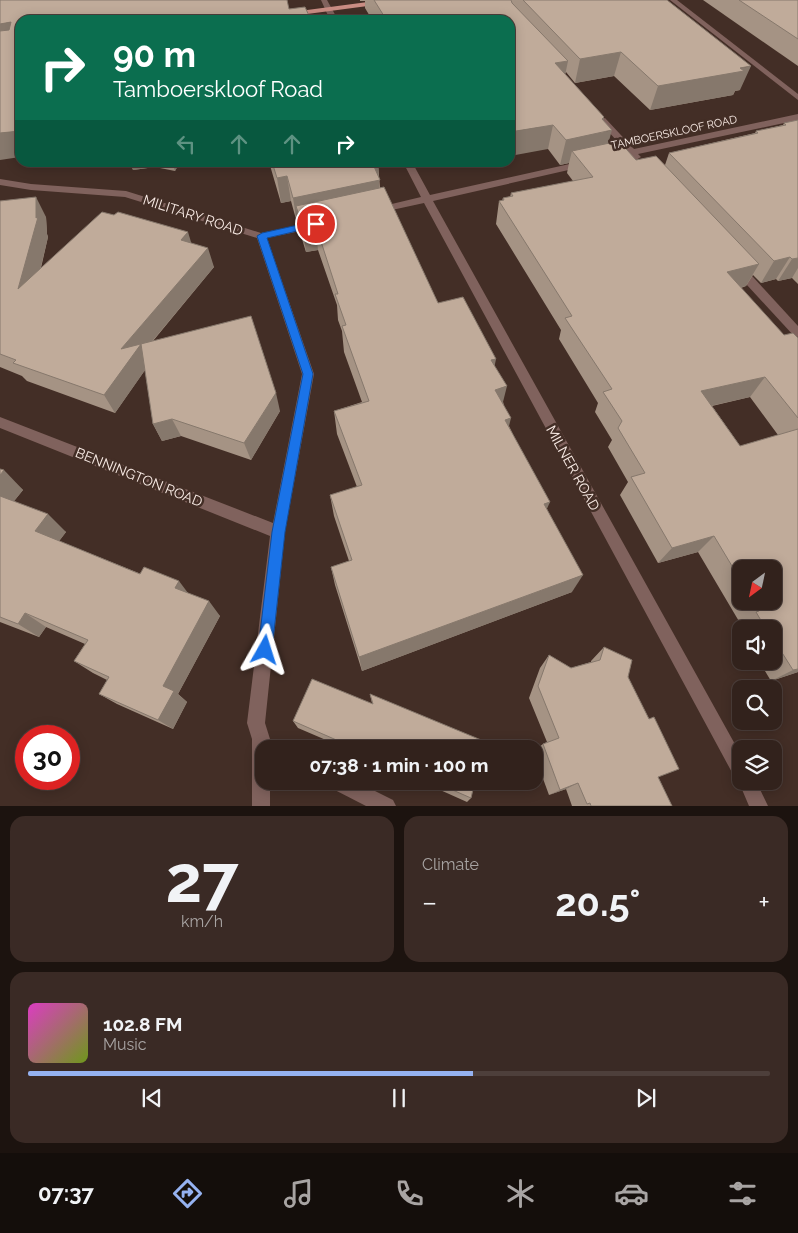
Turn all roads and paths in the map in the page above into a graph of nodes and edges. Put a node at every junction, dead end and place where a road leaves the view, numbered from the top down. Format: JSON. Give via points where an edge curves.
{"nodes":[{"id":1,"x":324,"y":0,"type":"edge"},
{"id":2,"x":398,"y":0,"type":"edge"},
{"id":3,"x":689,"y":0,"type":"edge"},
{"id":4,"x":675,"y":1,"type":"edge"},
{"id":5,"x":328,"y":9,"type":"junction"},
{"id":6,"x":283,"y":15,"type":"edge"},
{"id":7,"x":331,"y":15,"type":"edge"},
{"id":8,"x":798,"y":98,"type":"edge"},
{"id":9,"x":592,"y":109,"type":"edge"},
{"id":10,"x":798,"y":116,"type":"edge"},
{"id":11,"x":632,"y":152,"type":"junction"},
{"id":12,"x":410,"y":167,"type":"edge"},
{"id":13,"x":645,"y":167,"type":"edge"},
{"id":14,"x":0,"y":182,"type":"edge"},
{"id":15,"x":426,"y":200,"type":"junction"},
{"id":16,"x":368,"y":213,"type":"edge"},
{"id":17,"x":329,"y":221,"type":"edge"},
{"id":18,"x":262,"y":236,"type":"junction"},
{"id":19,"x":732,"y":261,"type":"edge"},
{"id":20,"x":798,"y":334,"type":"edge"},
{"id":21,"x":0,"y":422,"type":"edge"},
{"id":22,"x":278,"y":532,"type":"junction"},
{"id":23,"x":264,"y":740,"type":"edge"},
{"id":24,"x":732,"y":756,"type":"edge"},
{"id":25,"x":262,"y":790,"type":"edge"},
{"id":26,"x":354,"y":790,"type":"edge"},
{"id":27,"x":751,"y":790,"type":"edge"},
{"id":28,"x":261,"y":806,"type":"edge"},
{"id":29,"x":387,"y":806,"type":"edge"},
{"id":30,"x":759,"y":806,"type":"edge"}],
"edges":[{"from":1,"to":5,"type":"street"},
{"from":2,"to":5,"type":"main road"},
{"from":3,"to":4,"type":"street"},
{"from":4,"to":8,"type":"street"},
{"from":5,"to":6,"type":"main road"},
{"from":5,"to":7,"type":"street"},
{"from":9,"to":11,"type":"street"},
{"from":10,"to":11,"type":"street","name":"TAMBOERSKLOOF ROAD"},
{"from":11,"to":13,"type":"street"},
{"from":11,"to":15,"type":"street","name":"TAMBOERSKLOOF ROAD"},
{"from":12,"to":15,"type":"street","name":"MILNER ROAD"},
{"from":14,"to":18,"type":"street","name":"MILITARY ROAD","via":[[126,194]]},
{"from":15,"to":16,"type":"street","name":"TAMBOERSKLOOF ROAD"},
{"from":15,"to":24,"type":"street","name":"MILNER ROAD"},
{"from":17,"to":18,"type":"street"},
{"from":18,"to":22,"type":"street","name":"MILITARY ROAD","via":[[308,374]]},
{"from":19,"to":20,"type":"street"},
{"from":21,"to":22,"type":"street","name":"BENNINGTON ROAD"},
{"from":22,"to":23,"type":"street","name":"MILITARY ROAD","via":[[256,724]]},
{"from":25,"to":28,"type":"street","name":"MILITARY ROAD"},
{"from":26,"to":29,"type":"street"},
{"from":27,"to":30,"type":"street"}]}
